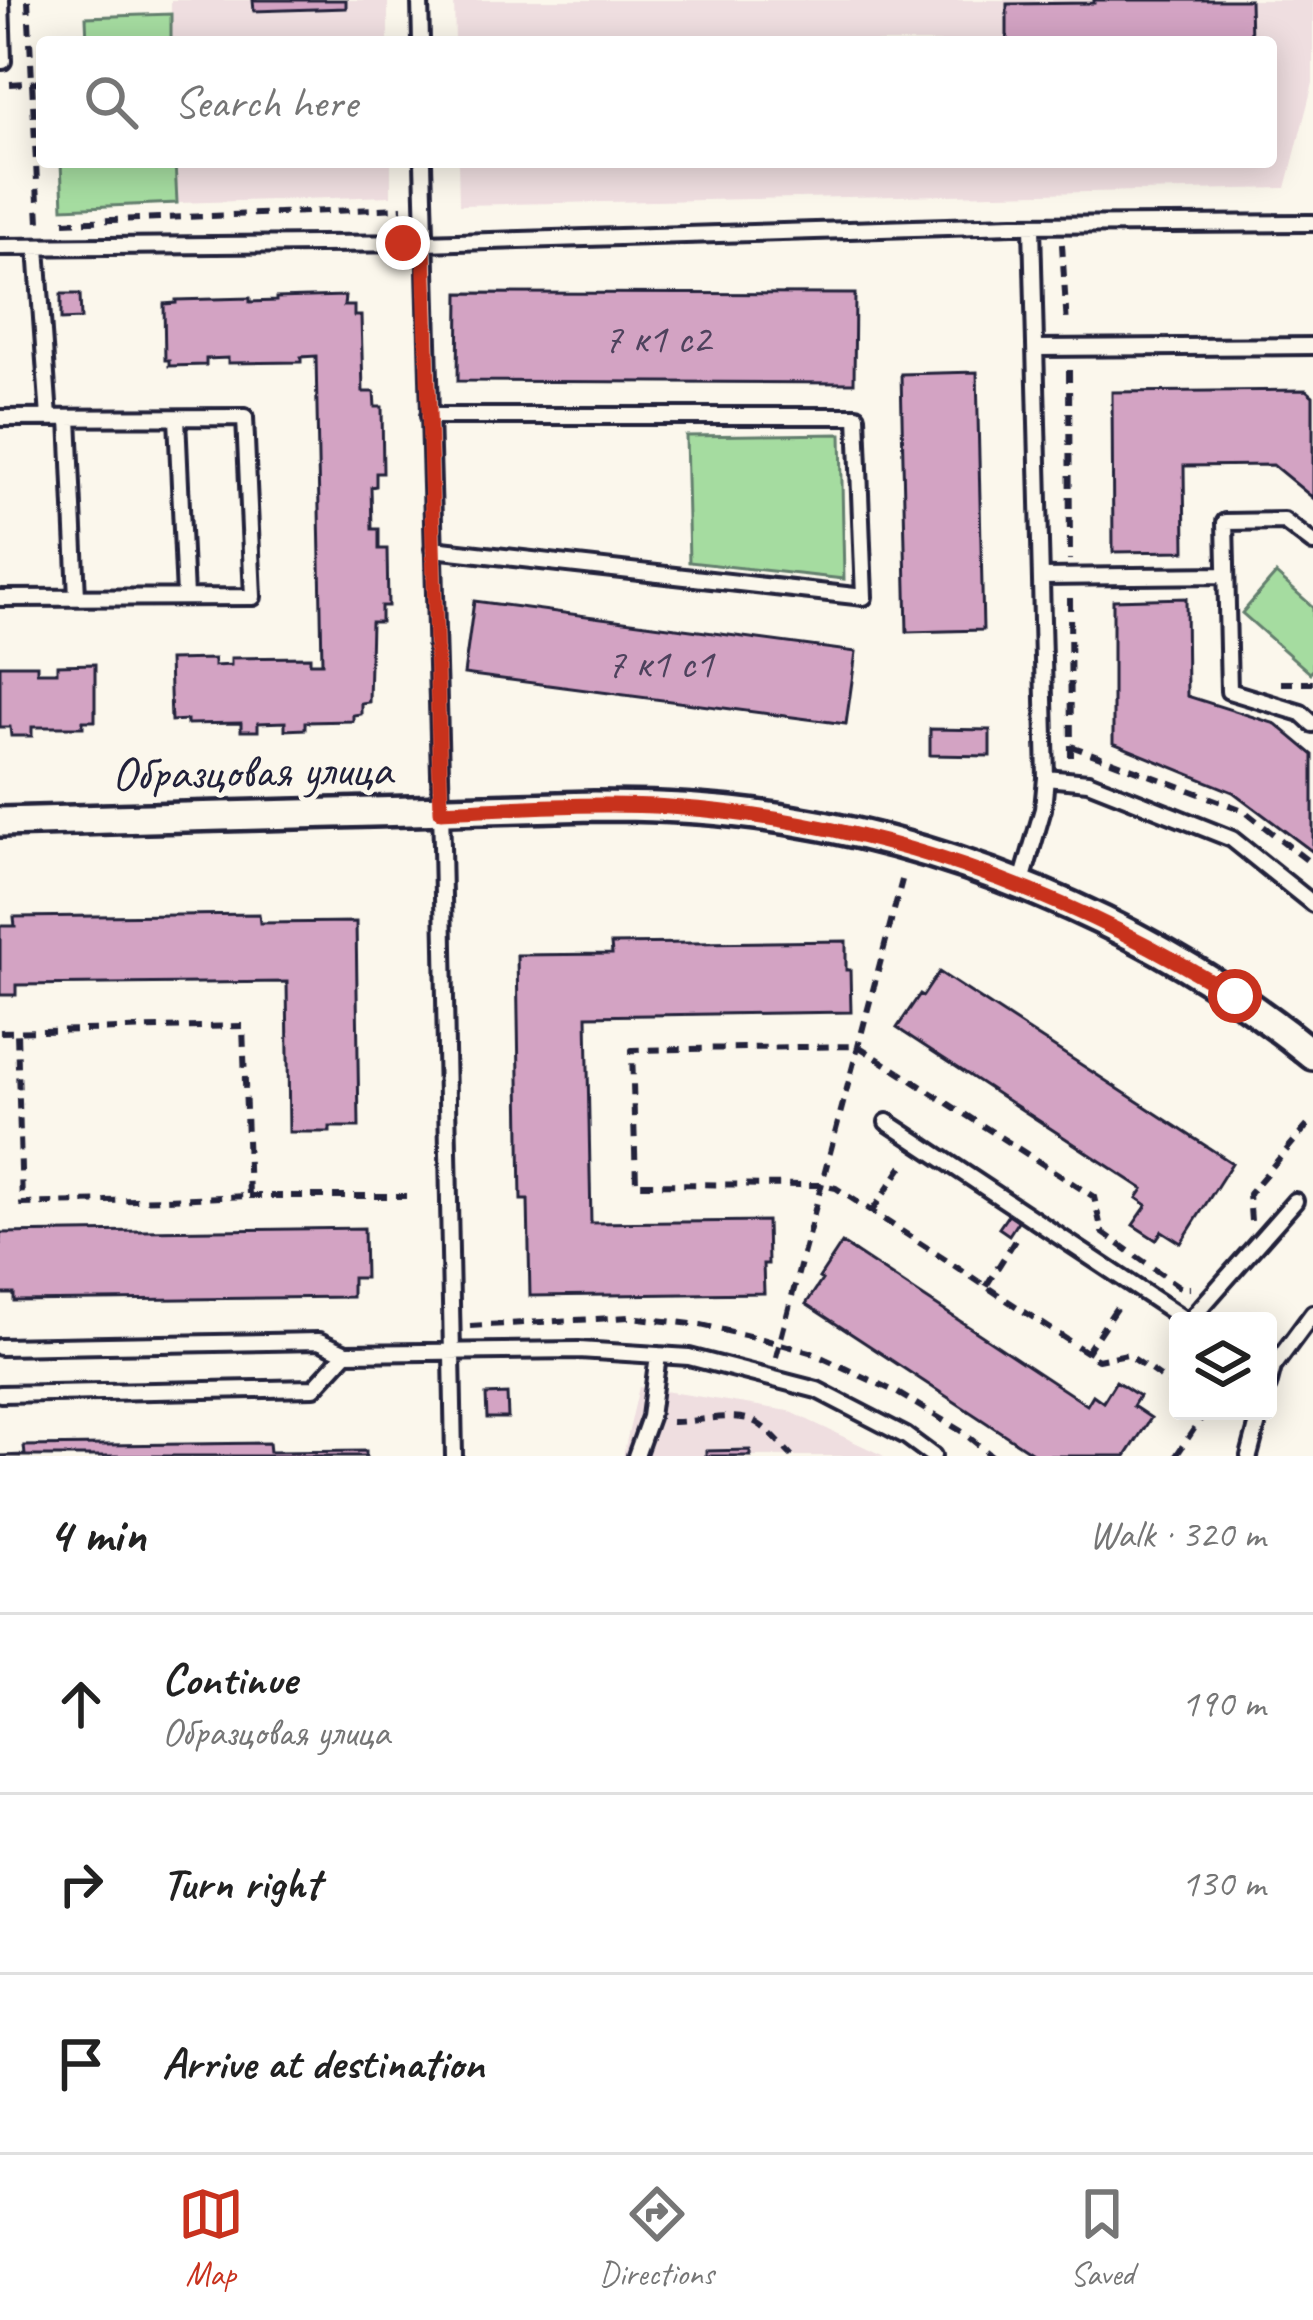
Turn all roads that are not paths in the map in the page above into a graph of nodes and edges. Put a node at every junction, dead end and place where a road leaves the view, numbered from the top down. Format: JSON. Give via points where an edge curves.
{"nodes":[{"id":1,"x":1,"y":0,"type":"edge"},
{"id":2,"x":421,"y":0,"type":"edge"},
{"id":3,"x":421,"y":36,"type":"edge"},
{"id":4,"x":0,"y":61,"type":"edge"},
{"id":5,"x":423,"y":168,"type":"edge"},
{"id":6,"x":1313,"y":223,"type":"edge"},
{"id":7,"x":1032,"y":226,"type":"junction"},
{"id":8,"x":424,"y":243,"type":"junction"},
{"id":9,"x":0,"y":247,"type":"edge"},
{"id":10,"x":37,"y":247,"type":"junction"},
{"id":11,"x":1313,"y":346,"type":"edge"},
{"id":12,"x":1036,"y":348,"type":"junction"},
{"id":13,"x":429,"y":416,"type":"junction"},
{"id":14,"x":0,"y":418,"type":"edge"},
{"id":15,"x":49,"y":418,"type":"junction"},
{"id":16,"x":69,"y":418,"type":"junction"},
{"id":17,"x":178,"y":418,"type":"junction"},
{"id":18,"x":1313,"y":543,"type":"edge"},
{"id":19,"x":433,"y":549,"type":"junction"},
{"id":20,"x":1226,"y":575,"type":"junction"},
{"id":21,"x":1041,"y":577,"type":"junction"},
{"id":22,"x":77,"y":597,"type":"junction"},
{"id":23,"x":185,"y":597,"type":"junction"},
{"id":24,"x":0,"y":598,"type":"edge"},
{"id":25,"x":1313,"y":724,"type":"edge"},
{"id":26,"x":1046,"y":778,"type":"junction"},
{"id":27,"x":441,"y":811,"type":"junction"},
{"id":28,"x":0,"y":822,"type":"edge"},
{"id":29,"x":1021,"y":886,"type":"junction"},
{"id":30,"x":1313,"y":904,"type":"edge"},
{"id":31,"x":1313,"y":1054,"type":"edge"},
{"id":32,"x":887,"y":1122,"type":"dead end"},
{"id":33,"x":1295,"y":1201,"type":"dead end"},
{"id":34,"x":1174,"y":1312,"type":"edge"},
{"id":35,"x":1196,"y":1312,"type":"edge"},
{"id":36,"x":1313,"y":1313,"type":"edge"},
{"id":37,"x":0,"y":1347,"type":"edge"},
{"id":38,"x":453,"y":1352,"type":"junction"},
{"id":39,"x":346,"y":1353,"type":"junction"},
{"id":40,"x":658,"y":1355,"type":"junction"},
{"id":41,"x":1277,"y":1358,"type":"edge"},
{"id":42,"x":0,"y":1394,"type":"edge"},
{"id":43,"x":1259,"y":1420,"type":"edge"},
{"id":44,"x":454,"y":1456,"type":"edge"},
{"id":45,"x":636,"y":1456,"type":"edge"},
{"id":46,"x":933,"y":1456,"type":"edge"},
{"id":47,"x":1249,"y":1456,"type":"edge"}],
"edges":[{"from":1,"to":4,"type":"lane"},
{"from":2,"to":3,"type":"lane"},
{"from":5,"to":8,"type":"lane"},
{"from":6,"to":7,"type":"lane"},
{"from":7,"to":8,"type":"lane"},
{"from":7,"to":12,"type":"lane"},
{"from":8,"to":10,"type":"lane"},
{"from":8,"to":13,"type":"lane"},
{"from":9,"to":10,"type":"lane"},
{"from":10,"to":15,"type":"lane"},
{"from":11,"to":12,"type":"lane"},
{"from":12,"to":21,"type":"lane"},
{"from":13,"to":19,"type":"lane"},
{"from":13,"to":19,"type":"lane","via":[[857,416],[863,597]]},
{"from":14,"to":15,"type":"lane"},
{"from":15,"to":16,"type":"lane"},
{"from":16,"to":17,"type":"lane"},
{"from":16,"to":22,"type":"lane"},
{"from":17,"to":23,"type":"lane"},
{"from":17,"to":23,"type":"lane","via":[[245,417],[253,597]]},
{"from":18,"to":20,"type":"lane","via":[[1284,520],[1225,522]]},
{"from":19,"to":27,"type":"lane"},
{"from":20,"to":21,"type":"lane"},
{"from":20,"to":25,"type":"lane","via":[[1229,691]]},
{"from":21,"to":26,"type":"lane"},
{"from":22,"to":23,"type":"lane"},
{"from":22,"to":24,"type":"lane"},
{"from":26,"to":29,"type":"lane"},
{"from":26,"to":30,"type":"lane","via":[[1088,782],[1232,839]]},
{"from":27,"to":28,"type":"street","name":"Образцовая улица"},
{"from":27,"to":29,"type":"street","name":"Образцовая улица","via":[[736,812],[880,840]]},
{"from":27,"to":38,"type":"lane"},
{"from":29,"to":31,"type":"street","name":"Образцовая улица","via":[[1194,970]]},
{"from":32,"to":34,"type":"lane"},
{"from":33,"to":35,"type":"lane"},
{"from":36,"to":41,"type":"lane"},
{"from":37,"to":39,"type":"lane","via":[[319,1341]]},
{"from":38,"to":39,"type":"lane"},
{"from":38,"to":40,"type":"lane"},
{"from":38,"to":44,"type":"lane"},
{"from":39,"to":42,"type":"lane","via":[[314,1388]]},
{"from":40,"to":45,"type":"lane"},
{"from":40,"to":46,"type":"lane","via":[[817,1390]]},
{"from":43,"to":47,"type":"lane"}]}
